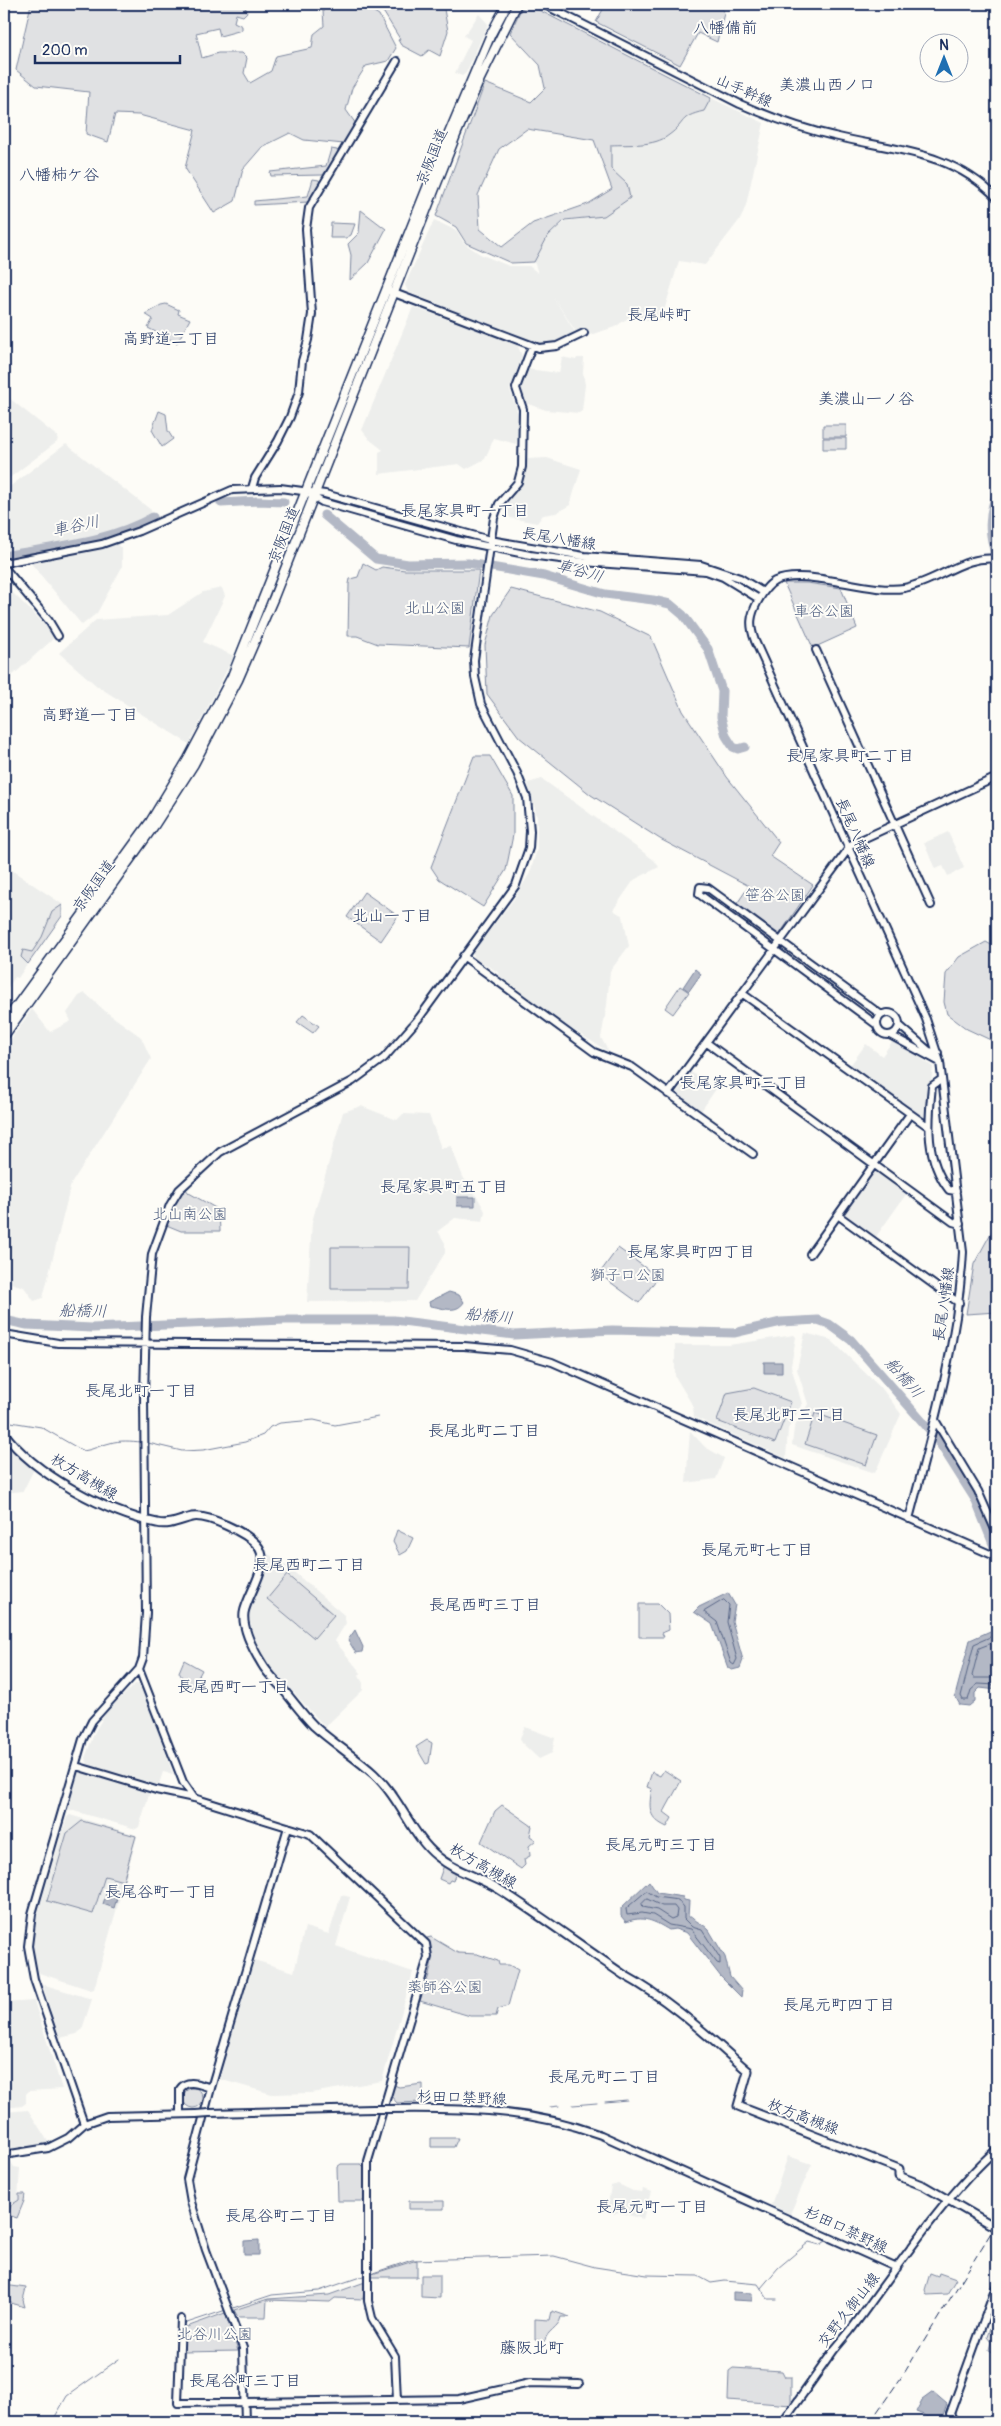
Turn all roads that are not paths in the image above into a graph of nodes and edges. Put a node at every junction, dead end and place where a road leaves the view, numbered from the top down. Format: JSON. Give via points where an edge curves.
{"nodes":[{"id":1,"x":507,"y":4,"type":"edge"},
{"id":2,"x":517,"y":4,"type":"edge"},
{"id":3,"x":544,"y":4,"type":"edge"},
{"id":4,"x":396,"y":61,"type":"dead end"},
{"id":5,"x":997,"y":198,"type":"edge"},
{"id":6,"x":390,"y":292,"type":"junction"},
{"id":7,"x":584,"y":333,"type":"dead end"},
{"id":8,"x":532,"y":346,"type":"junction"},
{"id":9,"x":252,"y":488,"type":"junction"},
{"id":10,"x":305,"y":492,"type":"junction"},
{"id":11,"x":314,"y":495,"type":"junction"},
{"id":12,"x":489,"y":544,"type":"junction"},
{"id":13,"x":994,"y":559,"type":"edge"},
{"id":14,"x":4,"y":565,"type":"edge"},
{"id":15,"x":763,"y":592,"type":"junction"},
{"id":16,"x":759,"y":600,"type":"junction"},
{"id":17,"x":58,"y":636,"type":"dead end"},
{"id":18,"x":816,"y":650,"type":"dead end"},
{"id":19,"x":997,"y":777,"type":"edge"},
{"id":20,"x":895,"y":824,"type":"junction"},
{"id":21,"x":848,"y":848,"type":"junction"},
{"id":22,"x":727,"y":902,"type":"junction"},
{"id":23,"x":931,"y":905,"type":"dead end"},
{"id":24,"x":721,"y":910,"type":"junction"},
{"id":25,"x":754,"y":922,"type":"junction"},
{"id":26,"x":748,"y":930,"type":"junction"},
{"id":27,"x":781,"y":942,"type":"junction"},
{"id":28,"x":775,"y":949,"type":"junction"},
{"id":29,"x":463,"y":956,"type":"junction"},
{"id":30,"x":808,"y":962,"type":"junction"},
{"id":31,"x":803,"y":969,"type":"junction"},
{"id":32,"x":836,"y":982,"type":"junction"},
{"id":33,"x":830,"y":989,"type":"junction"},
{"id":34,"x":743,"y":994,"type":"junction"},
{"id":35,"x":884,"y":1014,"type":"junction"},
{"id":36,"x":4,"y":1024,"type":"edge"},
{"id":37,"x":877,"y":1025,"type":"junction"},
{"id":38,"x":899,"y":1025,"type":"junction"},
{"id":39,"x":890,"y":1035,"type":"junction"},
{"id":40,"x":4,"y":1036,"type":"edge"},
{"id":41,"x":707,"y":1043,"type":"junction"},
{"id":42,"x":938,"y":1054,"type":"junction"},
{"id":43,"x":940,"y":1062,"type":"junction"},
{"id":44,"x":942,"y":1079,"type":"junction"},
{"id":45,"x":668,"y":1094,"type":"junction"},
{"id":46,"x":910,"y":1114,"type":"junction"},
{"id":47,"x":929,"y":1127,"type":"junction"},
{"id":48,"x":753,"y":1154,"type":"dead end"},
{"id":49,"x":875,"y":1165,"type":"junction"},
{"id":50,"x":956,"y":1191,"type":"junction"},
{"id":51,"x":838,"y":1216,"type":"junction"},
{"id":52,"x":960,"y":1224,"type":"junction"},
{"id":53,"x":810,"y":1254,"type":"dead end"},
{"id":54,"x":959,"y":1303,"type":"junction"},
{"id":55,"x":4,"y":1334,"type":"edge"},
{"id":56,"x":145,"y":1344,"type":"junction"},
{"id":57,"x":935,"y":1423,"type":"junction"},
{"id":58,"x":4,"y":1433,"type":"edge"},
{"id":59,"x":909,"y":1519,"type":"junction"},
{"id":60,"x":145,"y":1520,"type":"junction"},
{"id":61,"x":997,"y":1534,"type":"edge"},
{"id":62,"x":997,"y":1557,"type":"edge"},
{"id":63,"x":139,"y":1669,"type":"junction"},
{"id":64,"x":76,"y":1766,"type":"junction"},
{"id":65,"x":194,"y":1798,"type":"junction"},
{"id":66,"x":288,"y":1827,"type":"junction"},
{"id":67,"x":211,"y":2088,"type":"junction"},
{"id":68,"x":180,"y":2114,"type":"junction"},
{"id":69,"x":84,"y":2124,"type":"junction"},
{"id":70,"x":997,"y":2149,"type":"edge"},
{"id":71,"x":4,"y":2155,"type":"edge"},
{"id":72,"x":949,"y":2200,"type":"junction"},
{"id":73,"x":997,"y":2228,"type":"edge"},
{"id":74,"x":898,"y":2268,"type":"junction"},
{"id":75,"x":997,"y":2284,"type":"edge"},
{"id":76,"x":181,"y":2318,"type":"dead end"},
{"id":77,"x":579,"y":2384,"type":"dead end"},
{"id":78,"x":397,"y":2400,"type":"junction"},
{"id":79,"x":246,"y":2402,"type":"junction"},
{"id":80,"x":246,"y":2422,"type":"edge"},
{"id":81,"x":783,"y":2422,"type":"edge"},
{"id":82,"x":955,"y":2422,"type":"edge"}],
"edges":[{"from":1,"to":6,"type":"highway","name":"京阪国道","via":[[470,83]]},
{"from":2,"to":6,"type":"highway","name":"京阪国道","via":[[480,79]]},
{"from":3,"to":5,"type":"street","name":"山手幹線","via":[[770,117],[833,136],[926,154],[965,173]]},
{"from":4,"to":9,"type":"street","via":[[310,208],[306,230],[312,314],[299,392],[290,417]]},
{"from":6,"to":8,"type":"street"},
{"from":6,"to":10,"type":"highway","name":"京阪国道"},
{"from":6,"to":11,"type":"highway","name":"京阪国道"},
{"from":7,"to":8,"type":"street","via":[[558,346]]},
{"from":8,"to":12,"type":"street","via":[[516,388],[523,409],[522,466],[518,482],[499,504]]},
{"from":9,"to":10,"type":"street"},
{"from":9,"to":14,"type":"street","via":[[221,494],[139,532],[102,544]]},
{"from":10,"to":11,"type":"street","name":"長尾八幡線"},
{"from":10,"to":36,"type":"highway","name":"京阪国道","via":[[236,668],[188,759],[150,822]]},
{"from":11,"to":12,"type":"street","name":"長尾八幡線"},
{"from":11,"to":40,"type":"highway","name":"京阪国道","via":[[238,680],[194,764],[154,826]]},
{"from":12,"to":15,"type":"street","name":"長尾八幡線","via":[[584,556],[701,565],[740,578]]},
{"from":12,"to":16,"type":"street","name":"長尾八幡線","via":[[583,562],[701,570],[723,577]]},
{"from":12,"to":29,"type":"street","via":[[474,660],[477,691],[485,716],[523,787],[530,831],[527,857],[516,885]]},
{"from":13,"to":15,"type":"street","via":[[965,562],[941,576],[903,588],[883,589],[791,577],[775,581]]},
{"from":14,"to":17,"type":"street"},
{"from":15,"to":16,"type":"street","name":"長尾八幡線"},
{"from":16,"to":21,"type":"street","name":"長尾八幡線","via":[[750,620],[751,630]]},
{"from":18,"to":20,"type":"street"},
{"from":19,"to":20,"type":"street"},
{"from":20,"to":21,"type":"street"},
{"from":20,"to":23,"type":"street"},
{"from":21,"to":27,"type":"street"},
{"from":21,"to":42,"type":"street","name":"長尾八幡線","via":[[926,1019]]},
{"from":22,"to":24,"type":"street"},
{"from":22,"to":24,"type":"street","via":[[704,886],[700,887],[699,894]]},
{"from":22,"to":25,"type":"street"},
{"from":24,"to":26,"type":"street"},
{"from":25,"to":26,"type":"street"},
{"from":25,"to":27,"type":"street"},
{"from":26,"to":28,"type":"street"},
{"from":27,"to":28,"type":"street"},
{"from":27,"to":30,"type":"street"},
{"from":28,"to":31,"type":"street"},
{"from":28,"to":34,"type":"street"},
{"from":29,"to":45,"type":"street","via":[[594,1052],[632,1067]]},
{"from":29,"to":56,"type":"street","via":[[408,1033],[384,1058],[353,1081],[220,1152],[179,1190],[152,1254]]},
{"from":30,"to":31,"type":"street"},
{"from":30,"to":32,"type":"street"},
{"from":31,"to":33,"type":"street"},
{"from":32,"to":33,"type":"street"},
{"from":32,"to":35,"type":"street"},
{"from":33,"to":37,"type":"street"},
{"from":34,"to":41,"type":"street"},
{"from":34,"to":46,"type":"street"},
{"from":35,"to":37,"type":"street"},
{"from":35,"to":38,"type":"street","via":[[894,1016]]},
{"from":37,"to":39,"type":"street","via":[[883,1034]]},
{"from":38,"to":39,"type":"street"},
{"from":38,"to":42,"type":"street","via":[[929,1051]]},
{"from":39,"to":43,"type":"street"},
{"from":41,"to":45,"type":"street"},
{"from":41,"to":49,"type":"street"},
{"from":42,"to":43,"type":"street","name":"長尾八幡線"},
{"from":43,"to":44,"type":"street","name":"長尾八幡線"},
{"from":44,"to":47,"type":"street","via":[[932,1086]]},
{"from":44,"to":50,"type":"street","name":"長尾八幡線"},
{"from":45,"to":48,"type":"street"},
{"from":46,"to":47,"type":"street"},
{"from":46,"to":49,"type":"street"},
{"from":47,"to":50,"type":"street","via":[[934,1166],[949,1190]]},
{"from":49,"to":51,"type":"street"},
{"from":49,"to":52,"type":"street"},
{"from":50,"to":52,"type":"street","name":"長尾八幡線"},
{"from":51,"to":53,"type":"street"},
{"from":51,"to":54,"type":"street"},
{"from":52,"to":54,"type":"street","name":"長尾八幡線","via":[[963,1252]]},
{"from":54,"to":57,"type":"street","name":"長尾八幡線"},
{"from":55,"to":56,"type":"street","via":[[40,1341]]},
{"from":56,"to":59,"type":"street","via":[[464,1346],[516,1352],[552,1362]]},
{"from":56,"to":60,"type":"street"},
{"from":57,"to":59,"type":"street","name":"長尾八幡線"},
{"from":57,"to":61,"type":"street","via":[[978,1491]]},
{"from":58,"to":60,"type":"main road","name":"枚方高槻線","via":[[34,1462],[98,1504]]},
{"from":59,"to":62,"type":"street"},
{"from":60,"to":63,"type":"street","via":[[145,1635]]},
{"from":60,"to":72,"type":"main road","name":"枚方高槻線","via":[[168,1524],[193,1517],[210,1518],[257,1545],[262,1562],[244,1614],[245,1625],[263,1666],[316,1728],[390,1790],[423,1842],[439,1858],[495,1887],[691,2020],[748,2071],[738,2106],[899,2169],[899,2176]]},
{"from":63,"to":64,"type":"street","via":[[92,1721]]},
{"from":63,"to":65,"type":"street","via":[[182,1782]]},
{"from":64,"to":65,"type":"street"},
{"from":64,"to":69,"type":"street","via":[[32,1914],[28,1946],[34,1980]]},
{"from":65,"to":66,"type":"street"},
{"from":66,"to":67,"type":"street"},
{"from":66,"to":78,"type":"street","via":[[310,1834],[422,1939],[428,1950],[368,2161],[368,2301],[372,2318],[395,2356]]},
{"from":67,"to":68,"type":"street","via":[[189,2082],[182,2086]]},
{"from":67,"to":79,"type":"street","via":[[190,2163],[188,2190],[245,2358]]},
{"from":68,"to":69,"type":"street","name":"杉田口禁野線","via":[[107,2116]]},
{"from":68,"to":74,"type":"street","name":"杉田口禁野線","bridge":true,"via":[[497,2110],[572,2125]]},
{"from":69,"to":71,"type":"street","name":"杉田口禁野線","via":[[68,2138],[48,2148]]},
{"from":70,"to":72,"type":"street","name":"交野久御山線"},
{"from":72,"to":73,"type":"main road","name":"枚方高槻線"},
{"from":72,"to":74,"type":"street","name":"交野久御山線"},
{"from":74,"to":81,"type":"street","name":"交野久御山線","via":[[828,2357]]},
{"from":75,"to":82,"type":"street","via":[[950,2414]]},
{"from":76,"to":79,"type":"street","via":[[178,2403]]},
{"from":77,"to":78,"type":"street","via":[[530,2383],[459,2399]]},
{"from":78,"to":79,"type":"street"},
{"from":79,"to":80,"type":"street"}]}
